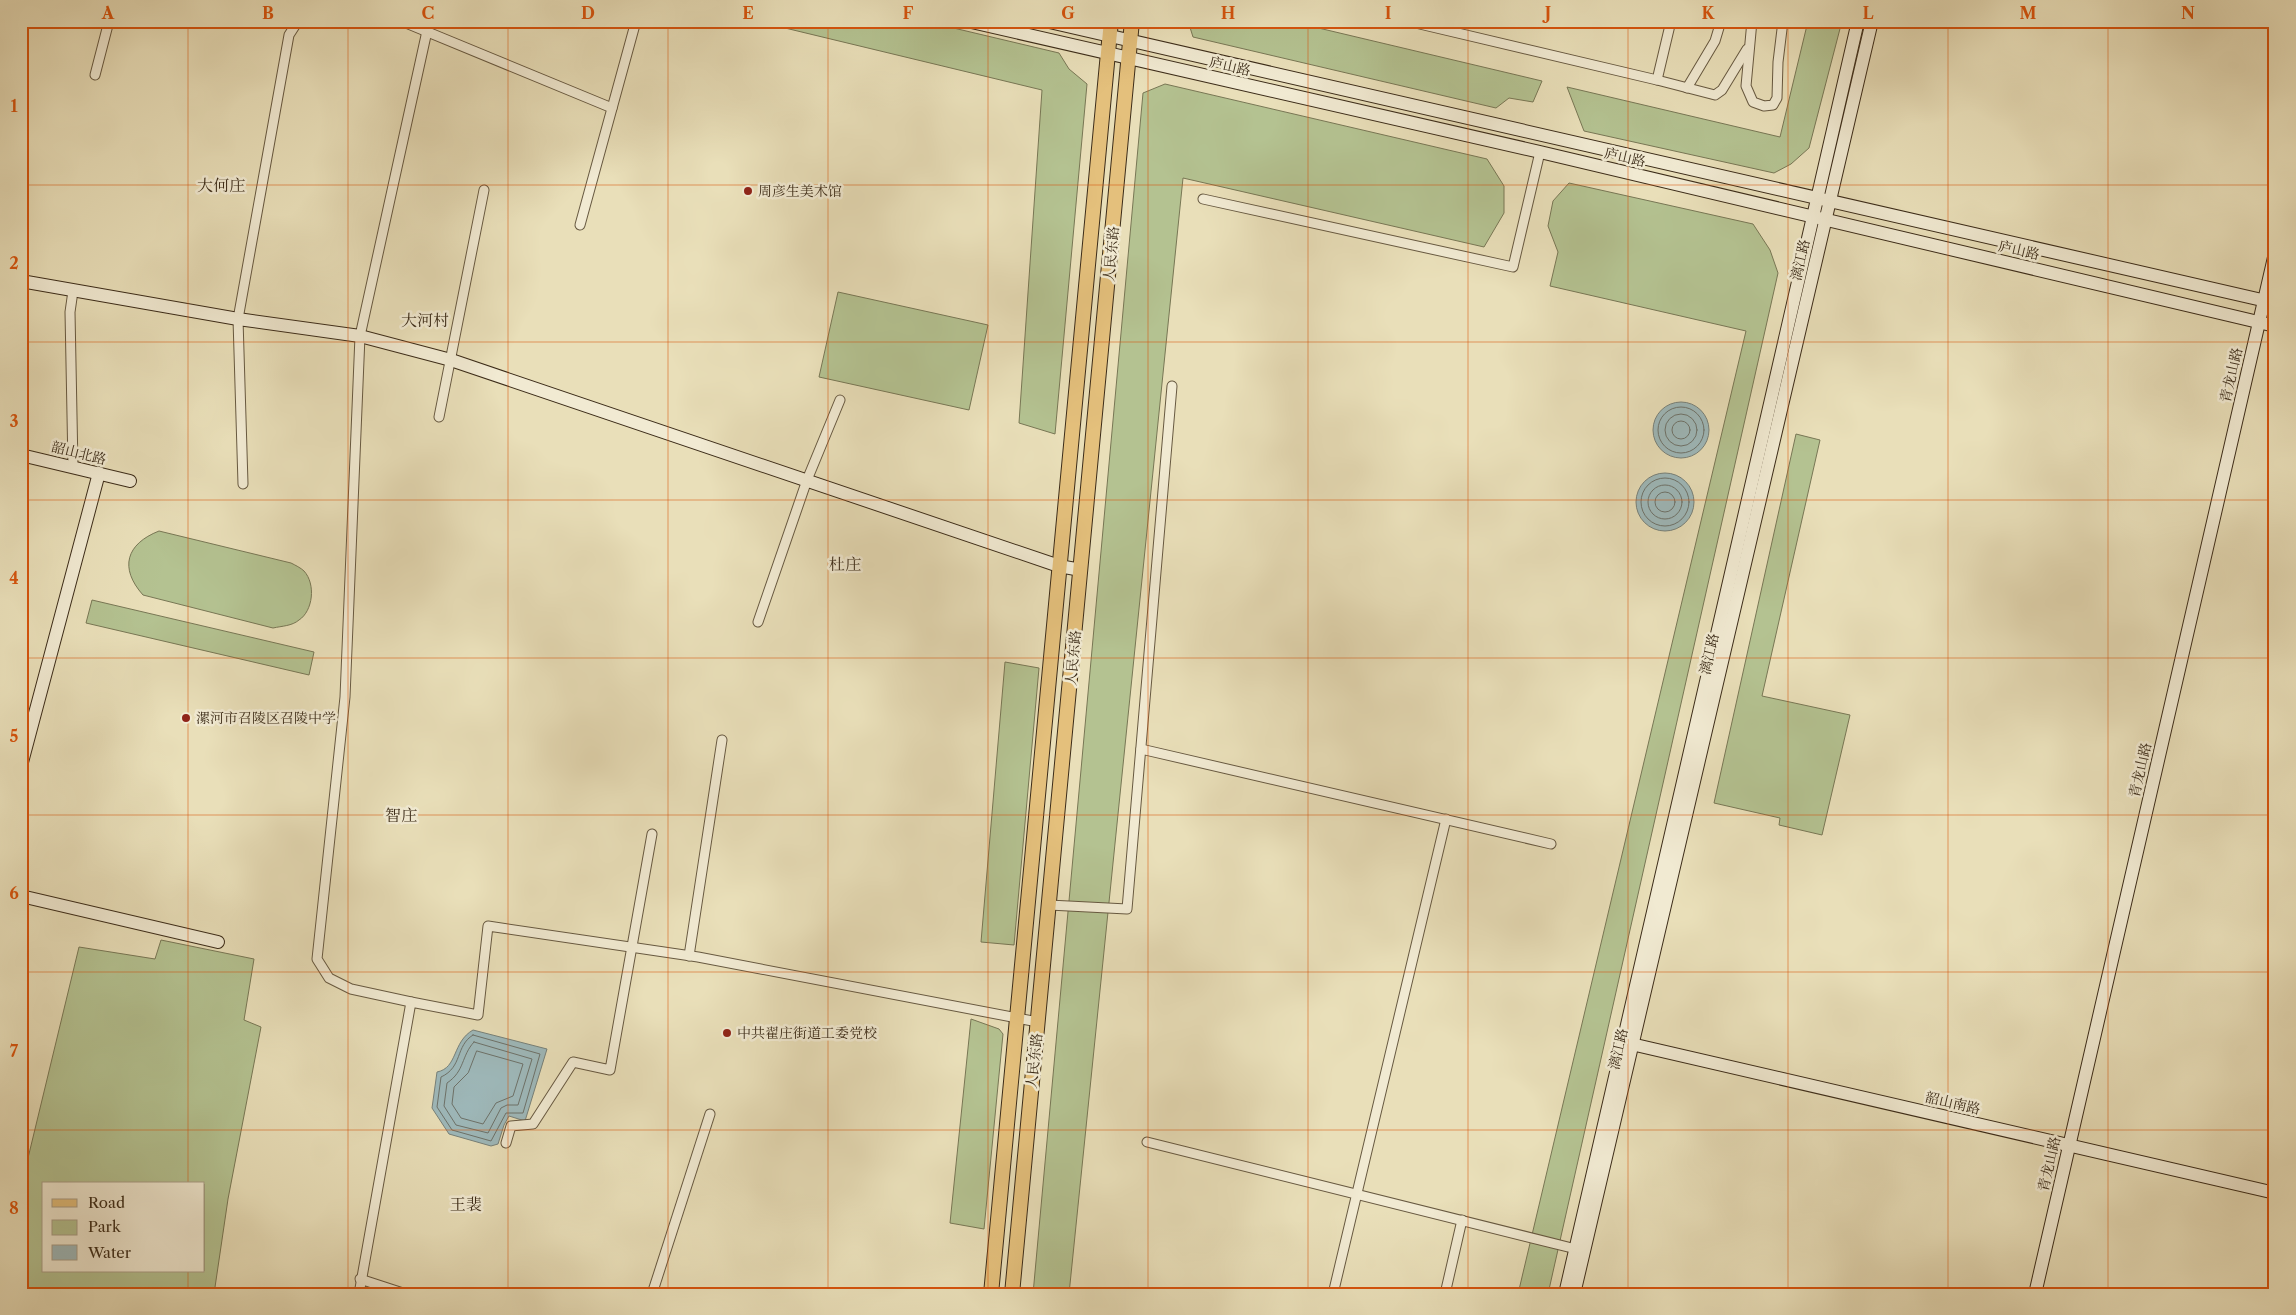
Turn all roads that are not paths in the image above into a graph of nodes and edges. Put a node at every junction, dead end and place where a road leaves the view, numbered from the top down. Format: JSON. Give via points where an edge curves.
{"nodes":[{"id":1,"x":109,"y":21,"type":"edge"},
{"id":2,"x":298,"y":21,"type":"edge"},
{"id":3,"x":401,"y":21,"type":"edge"},
{"id":4,"x":636,"y":21,"type":"edge"},
{"id":5,"x":967,"y":21,"type":"edge"},
{"id":6,"x":1045,"y":21,"type":"edge"},
{"id":7,"x":1111,"y":21,"type":"edge"},
{"id":8,"x":1132,"y":21,"type":"edge"},
{"id":9,"x":1407,"y":21,"type":"edge"},
{"id":10,"x":1671,"y":21,"type":"edge"},
{"id":11,"x":1721,"y":21,"type":"edge"},
{"id":12,"x":1752,"y":21,"type":"edge"},
{"id":13,"x":1783,"y":21,"type":"edge"},
{"id":14,"x":1858,"y":21,"type":"edge"},
{"id":15,"x":1872,"y":21,"type":"edge"},
{"id":16,"x":426,"y":31,"type":"junction"},
{"id":17,"x":1110,"y":36,"type":"junction"},
{"id":18,"x":1130,"y":41,"type":"junction"},
{"id":19,"x":1749,"y":44,"type":"junction"},
{"id":20,"x":1108,"y":54,"type":"junction"},
{"id":21,"x":1129,"y":58,"type":"junction"},
{"id":22,"x":1734,"y":71,"type":"junction"},
{"id":23,"x":1746,"y":74,"type":"junction"},
{"id":24,"x":95,"y":75,"type":"dead end"},
{"id":25,"x":1657,"y":80,"type":"junction"},
{"id":26,"x":1687,"y":88,"type":"junction"},
{"id":27,"x":612,"y":108,"type":"junction"},
{"id":28,"x":1544,"y":136,"type":"junction"},
{"id":29,"x":1540,"y":152,"type":"junction"},
{"id":30,"x":484,"y":190,"type":"dead end"},
{"id":31,"x":1816,"y":198,"type":"junction"},
{"id":32,"x":1203,"y":199,"type":"dead end"},
{"id":33,"x":1830,"y":201,"type":"junction"},
{"id":34,"x":1812,"y":216,"type":"junction"},
{"id":35,"x":1825,"y":219,"type":"junction"},
{"id":36,"x":580,"y":225,"type":"dead end"},
{"id":37,"x":2275,"y":253,"type":"edge"},
{"id":38,"x":21,"y":281,"type":"edge"},
{"id":39,"x":73,"y":291,"type":"junction"},
{"id":40,"x":2269,"y":302,"type":"edge"},
{"id":41,"x":238,"y":319,"type":"junction"},
{"id":42,"x":2258,"y":322,"type":"junction"},
{"id":43,"x":2275,"y":326,"type":"edge"},
{"id":44,"x":360,"y":336,"type":"junction"},
{"id":45,"x":451,"y":360,"type":"junction"},
{"id":46,"x":1172,"y":386,"type":"dead end"},
{"id":47,"x":840,"y":400,"type":"dead end"},
{"id":48,"x":439,"y":417,"type":"dead end"},
{"id":49,"x":21,"y":454,"type":"edge"},
{"id":50,"x":73,"y":467,"type":"junction"},
{"id":51,"x":99,"y":473,"type":"junction"},
{"id":52,"x":807,"y":480,"type":"junction"},
{"id":53,"x":130,"y":481,"type":"dead end"},
{"id":54,"x":244,"y":484,"type":"dead end"},
{"id":55,"x":1059,"y":566,"type":"junction"},
{"id":56,"x":1081,"y":570,"type":"junction"},
{"id":57,"x":758,"y":622,"type":"dead end"},
{"id":58,"x":722,"y":740,"type":"dead end"},
{"id":59,"x":1141,"y":749,"type":"junction"},
{"id":60,"x":21,"y":766,"type":"edge"},
{"id":61,"x":1446,"y":819,"type":"junction"},
{"id":62,"x":652,"y":834,"type":"dead end"},
{"id":63,"x":1551,"y":844,"type":"dead end"},
{"id":64,"x":21,"y":896,"type":"edge"},
{"id":65,"x":1049,"y":905,"type":"junction"},
{"id":66,"x":218,"y":942,"type":"dead end"},
{"id":67,"x":634,"y":948,"type":"junction"},
{"id":68,"x":689,"y":956,"type":"junction"},
{"id":69,"x":411,"y":1002,"type":"junction"},
{"id":70,"x":1016,"y":1018,"type":"junction"},
{"id":71,"x":1038,"y":1022,"type":"junction"},
{"id":72,"x":1630,"y":1044,"type":"junction"},
{"id":73,"x":710,"y":1114,"type":"dead end"},
{"id":74,"x":1147,"y":1142,"type":"dead end"},
{"id":75,"x":506,"y":1143,"type":"dead end"},
{"id":76,"x":2068,"y":1145,"type":"junction"},
{"id":77,"x":2275,"y":1193,"type":"edge"},
{"id":78,"x":1357,"y":1194,"type":"junction"},
{"id":79,"x":1462,"y":1220,"type":"junction"},
{"id":80,"x":1576,"y":1248,"type":"junction"},
{"id":81,"x":360,"y":1279,"type":"junction"},
{"id":82,"x":359,"y":1294,"type":"edge"},
{"id":83,"x":406,"y":1294,"type":"edge"},
{"id":84,"x":652,"y":1294,"type":"edge"},
{"id":85,"x":991,"y":1294,"type":"edge"},
{"id":86,"x":1012,"y":1294,"type":"edge"},
{"id":87,"x":1333,"y":1294,"type":"edge"},
{"id":88,"x":1445,"y":1294,"type":"edge"},
{"id":89,"x":1566,"y":1294,"type":"edge"},
{"id":90,"x":1574,"y":1294,"type":"edge"},
{"id":91,"x":2035,"y":1294,"type":"edge"}],
"edges":[{"from":1,"to":24,"type":"street"},
{"from":2,"to":41,"type":"street","via":[[289,35]]},
{"from":3,"to":16,"type":"street"},
{"from":4,"to":27,"type":"street"},
{"from":5,"to":20,"type":"street","name":"庐山路"},
{"from":6,"to":17,"type":"street","name":"庐山路"},
{"from":7,"to":17,"type":"main road","name":"人民东路"},
{"from":8,"to":18,"type":"main road","name":"人民东路"},
{"from":9,"to":25,"type":"street"},
{"from":10,"to":25,"type":"street"},
{"from":11,"to":26,"type":"street","via":[[1715,41]]},
{"from":12,"to":19,"type":"street"},
{"from":13,"to":23,"type":"street","via":[[1777,98],[1773,105],[1753,102],[1746,86]]},
{"from":14,"to":31,"type":"street","name":"漓江路"},
{"from":15,"to":33,"type":"street","name":"漓江路"},
{"from":16,"to":27,"type":"street"},
{"from":16,"to":44,"type":"street"},
{"from":17,"to":18,"type":"street","name":"庐山路"},
{"from":17,"to":20,"type":"main road","name":"人民东路"},
{"from":18,"to":21,"type":"main road","name":"人民东路"},
{"from":18,"to":28,"type":"street","name":"庐山路"},
{"from":19,"to":22,"type":"street"},
{"from":19,"to":23,"type":"street"},
{"from":20,"to":21,"type":"street","name":"庐山路"},
{"from":20,"to":55,"type":"main road","name":"人民东路"},
{"from":21,"to":29,"type":"street","name":"庐山路"},
{"from":21,"to":56,"type":"main road","name":"人民东路"},
{"from":22,"to":23,"type":"street"},
{"from":22,"to":26,"type":"street","via":[[1715,95]]},
{"from":25,"to":26,"type":"street"},
{"from":27,"to":36,"type":"street"},
{"from":28,"to":29,"type":"street"},
{"from":28,"to":31,"type":"street","name":"庐山路"},
{"from":29,"to":32,"type":"street","via":[[1513,267]]},
{"from":29,"to":34,"type":"street","name":"庐山路"},
{"from":30,"to":45,"type":"street"},
{"from":31,"to":33,"type":"street","name":"庐山路"},
{"from":31,"to":34,"type":"street","name":"漓江路"},
{"from":33,"to":35,"type":"street","name":"漓江路"},
{"from":33,"to":40,"type":"street","name":"庐山路"},
{"from":34,"to":35,"type":"street","name":"庐山路"},
{"from":34,"to":72,"type":"street","name":"漓江路"},
{"from":35,"to":42,"type":"street","name":"庐山路"},
{"from":35,"to":72,"type":"street","name":"漓江路"},
{"from":37,"to":40,"type":"street","name":"青龙山路"},
{"from":38,"to":39,"type":"street"},
{"from":39,"to":41,"type":"street"},
{"from":39,"to":50,"type":"street","via":[[70,312]]},
{"from":40,"to":42,"type":"street","name":"青龙山路"},
{"from":41,"to":44,"type":"street"},
{"from":41,"to":54,"type":"street"},
{"from":42,"to":43,"type":"street","name":"庐山路"},
{"from":42,"to":76,"type":"street","name":"青龙山路"},
{"from":44,"to":45,"type":"street"},
{"from":44,"to":69,"type":"street","via":[[345,697],[317,959],[330,978],[351,989]]},
{"from":45,"to":48,"type":"street"},
{"from":45,"to":52,"type":"street"},
{"from":46,"to":59,"type":"street"},
{"from":47,"to":52,"type":"street"},
{"from":49,"to":50,"type":"street","name":"韶山北路"},
{"from":50,"to":51,"type":"street","name":"韶山北路"},
{"from":51,"to":53,"type":"street","name":"韶山北路"},
{"from":51,"to":60,"type":"street"},
{"from":52,"to":55,"type":"street"},
{"from":52,"to":57,"type":"street"},
{"from":55,"to":56,"type":"street"},
{"from":55,"to":70,"type":"main road","name":"人民东路"},
{"from":56,"to":65,"type":"main road","name":"人民东路"},
{"from":58,"to":68,"type":"street"},
{"from":59,"to":61,"type":"street"},
{"from":59,"to":65,"type":"street","via":[[1127,909]]},
{"from":61,"to":63,"type":"street"},
{"from":61,"to":78,"type":"street"},
{"from":62,"to":67,"type":"street"},
{"from":64,"to":66,"type":"street"},
{"from":65,"to":71,"type":"main road","name":"人民东路"},
{"from":67,"to":68,"type":"street"},
{"from":67,"to":69,"type":"street","via":[[488,926],[478,1015]]},
{"from":67,"to":75,"type":"street","via":[[610,1070],[573,1062],[533,1124],[511,1126]]},
{"from":68,"to":70,"type":"street"},
{"from":69,"to":81,"type":"street"},
{"from":70,"to":71,"type":"street"},
{"from":70,"to":85,"type":"main road","name":"人民东路"},
{"from":71,"to":86,"type":"main road","name":"人民东路"},
{"from":72,"to":76,"type":"street","name":"韶山南路"},
{"from":72,"to":80,"type":"street","name":"漓江路"},
{"from":72,"to":90,"type":"street","name":"漓江路"},
{"from":73,"to":84,"type":"street"},
{"from":74,"to":78,"type":"street"},
{"from":76,"to":77,"type":"street","name":"韶山南路"},
{"from":76,"to":91,"type":"street","name":"青龙山路"},
{"from":78,"to":79,"type":"street"},
{"from":78,"to":87,"type":"street"},
{"from":79,"to":80,"type":"street"},
{"from":79,"to":88,"type":"street"},
{"from":80,"to":89,"type":"street","name":"漓江路"},
{"from":81,"to":82,"type":"street"},
{"from":81,"to":83,"type":"street"}]}
